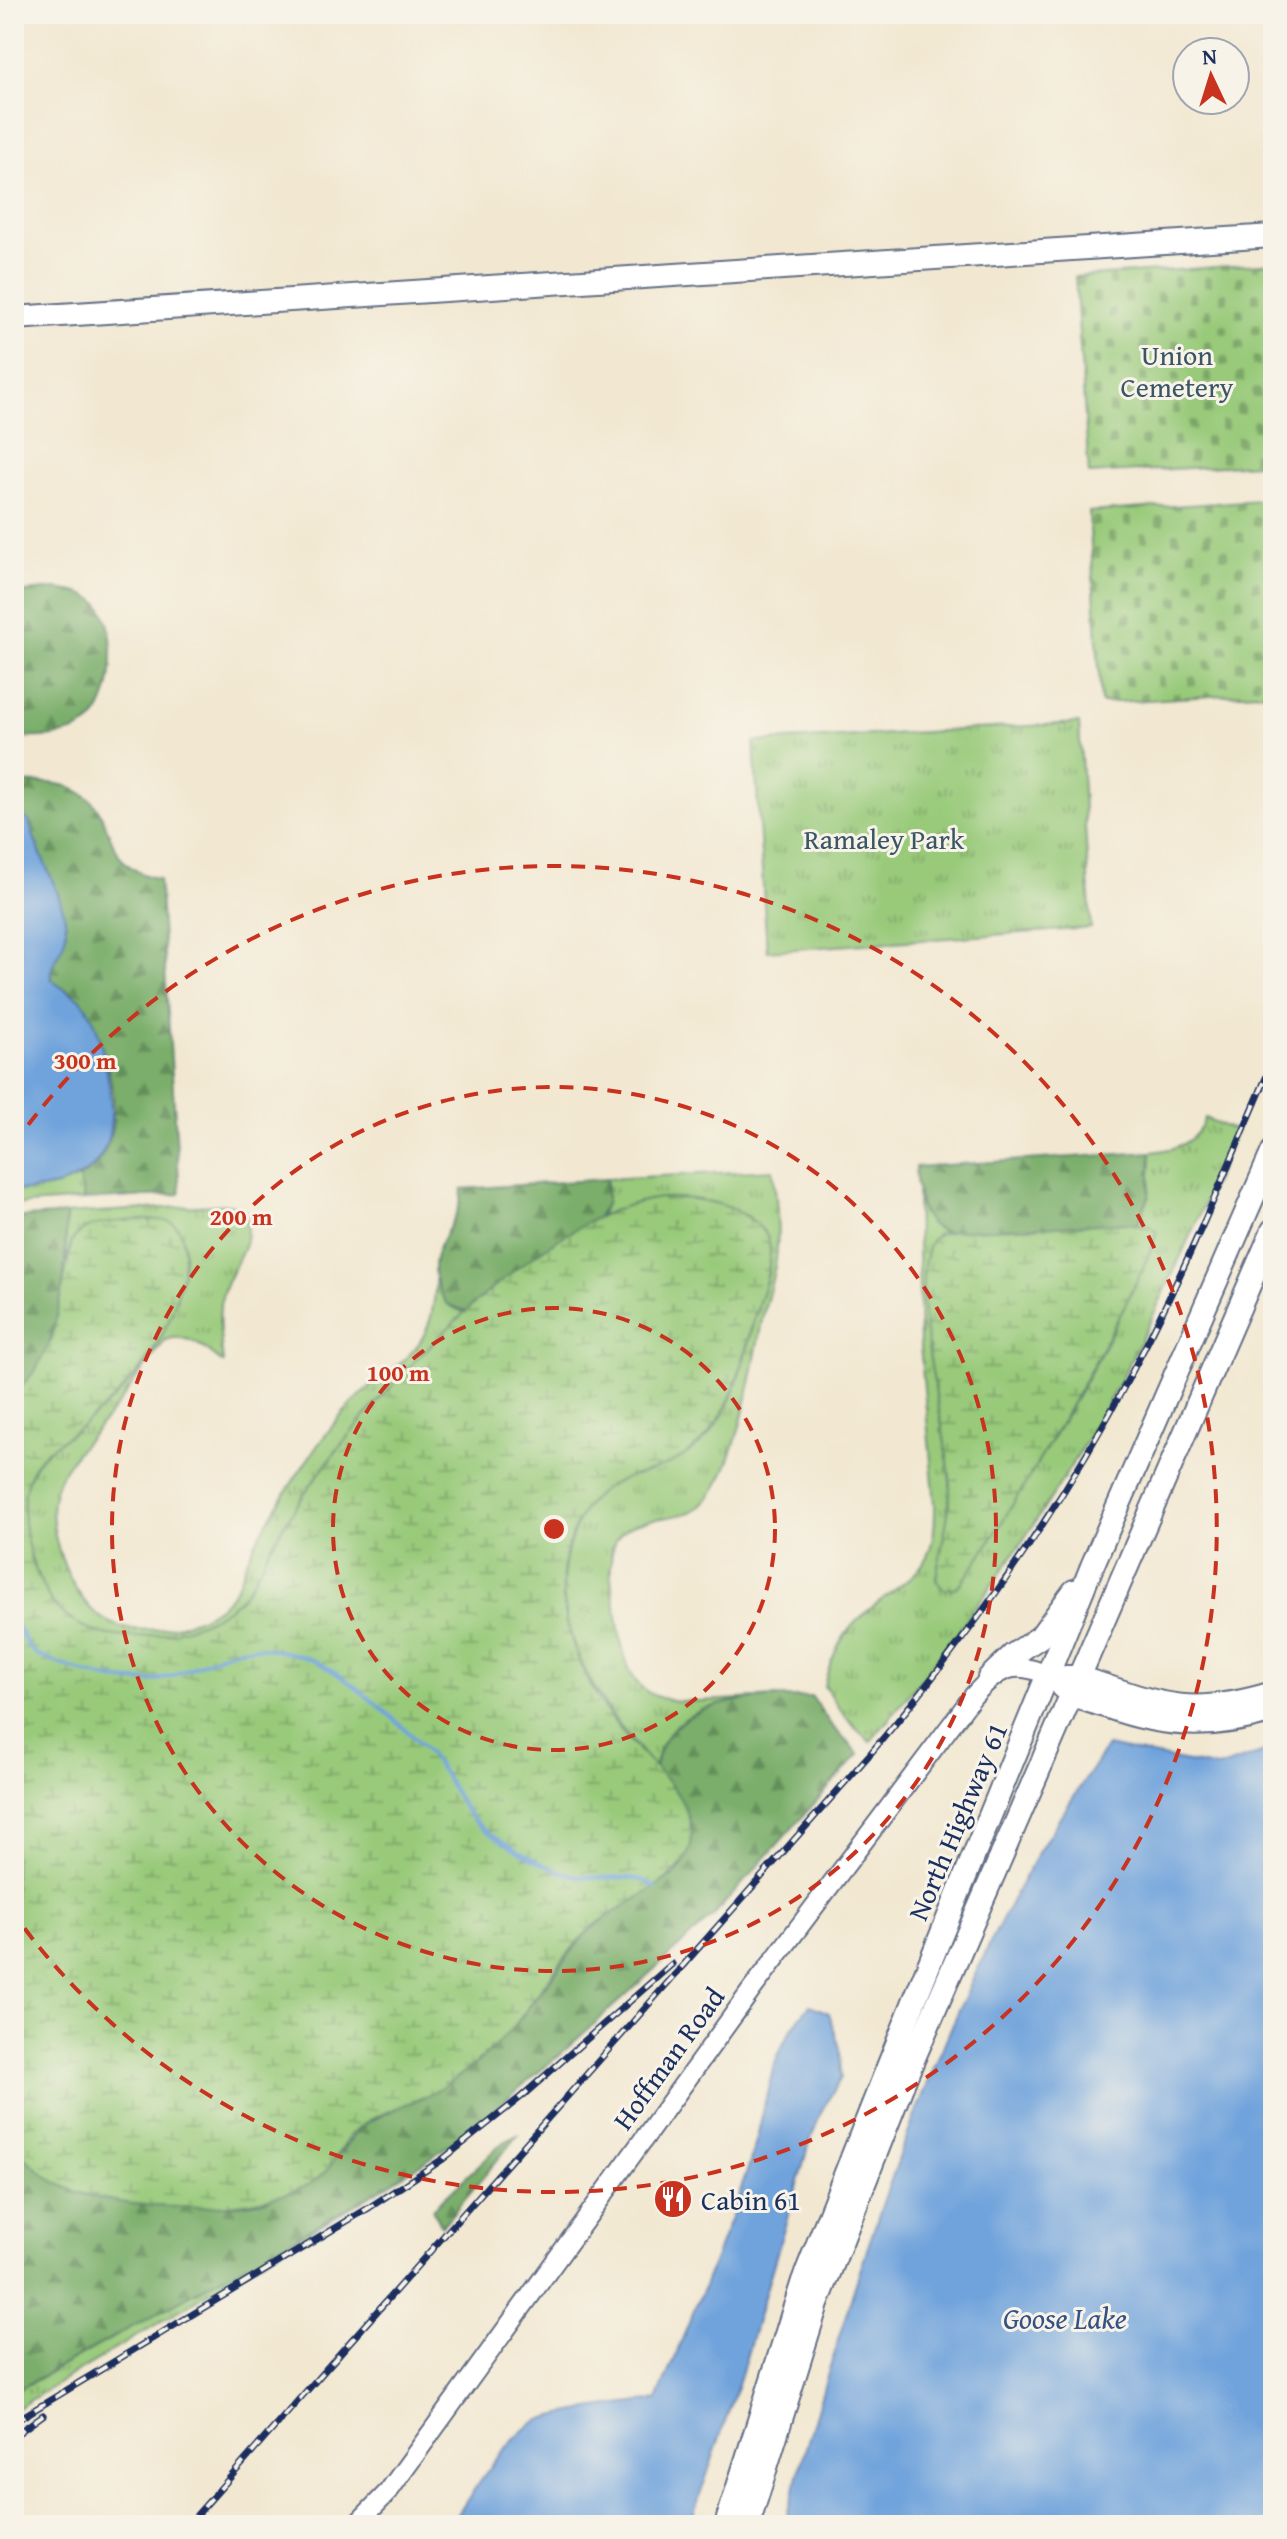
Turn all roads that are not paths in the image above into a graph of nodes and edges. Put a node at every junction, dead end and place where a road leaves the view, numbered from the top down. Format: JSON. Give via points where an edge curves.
{"nodes":[{"id":1,"x":1273,"y":236,"type":"edge"},
{"id":2,"x":14,"y":318,"type":"edge"},
{"id":3,"x":1273,"y":1151,"type":"edge"},
{"id":4,"x":1273,"y":1230,"type":"edge"},
{"id":5,"x":1093,"y":1564,"type":"junction"},
{"id":6,"x":1049,"y":1676,"type":"junction"},
{"id":7,"x":989,"y":1678,"type":"junction"},
{"id":8,"x":1076,"y":1686,"type":"junction"},
{"id":9,"x":1273,"y":1693,"type":"edge"},
{"id":10,"x":1273,"y":1711,"type":"edge"},
{"id":11,"x":356,"y":2525,"type":"edge"},
{"id":12,"x":726,"y":2525,"type":"edge"},
{"id":13,"x":748,"y":2525,"type":"edge"}],
"edges":[{"from":1,"to":2,"type":"main road"},
{"from":3,"to":5,"type":"main road","name":"North Highway 61"},
{"from":4,"to":8,"type":"main road"},
{"from":5,"to":6,"type":"main road","name":"North Highway 61"},
{"from":5,"to":7,"type":"main road","via":[[1040,1637]]},
{"from":6,"to":7,"type":"street","via":[[1023,1666]]},
{"from":6,"to":8,"type":"main road"},
{"from":6,"to":12,"type":"main road","name":"North Highway 61","via":[[803,2281]]},
{"from":7,"to":11,"type":"street","name":"Hoffman Road","via":[[753,1988],[388,2492]]},
{"from":8,"to":9,"type":"main road","via":[[1163,1706],[1219,1707]]},
{"from":8,"to":10,"type":"main road","via":[[1127,1714],[1186,1726],[1235,1722]]},
{"from":8,"to":13,"type":"main road","via":[[906,2076],[842,2239]]}]}
